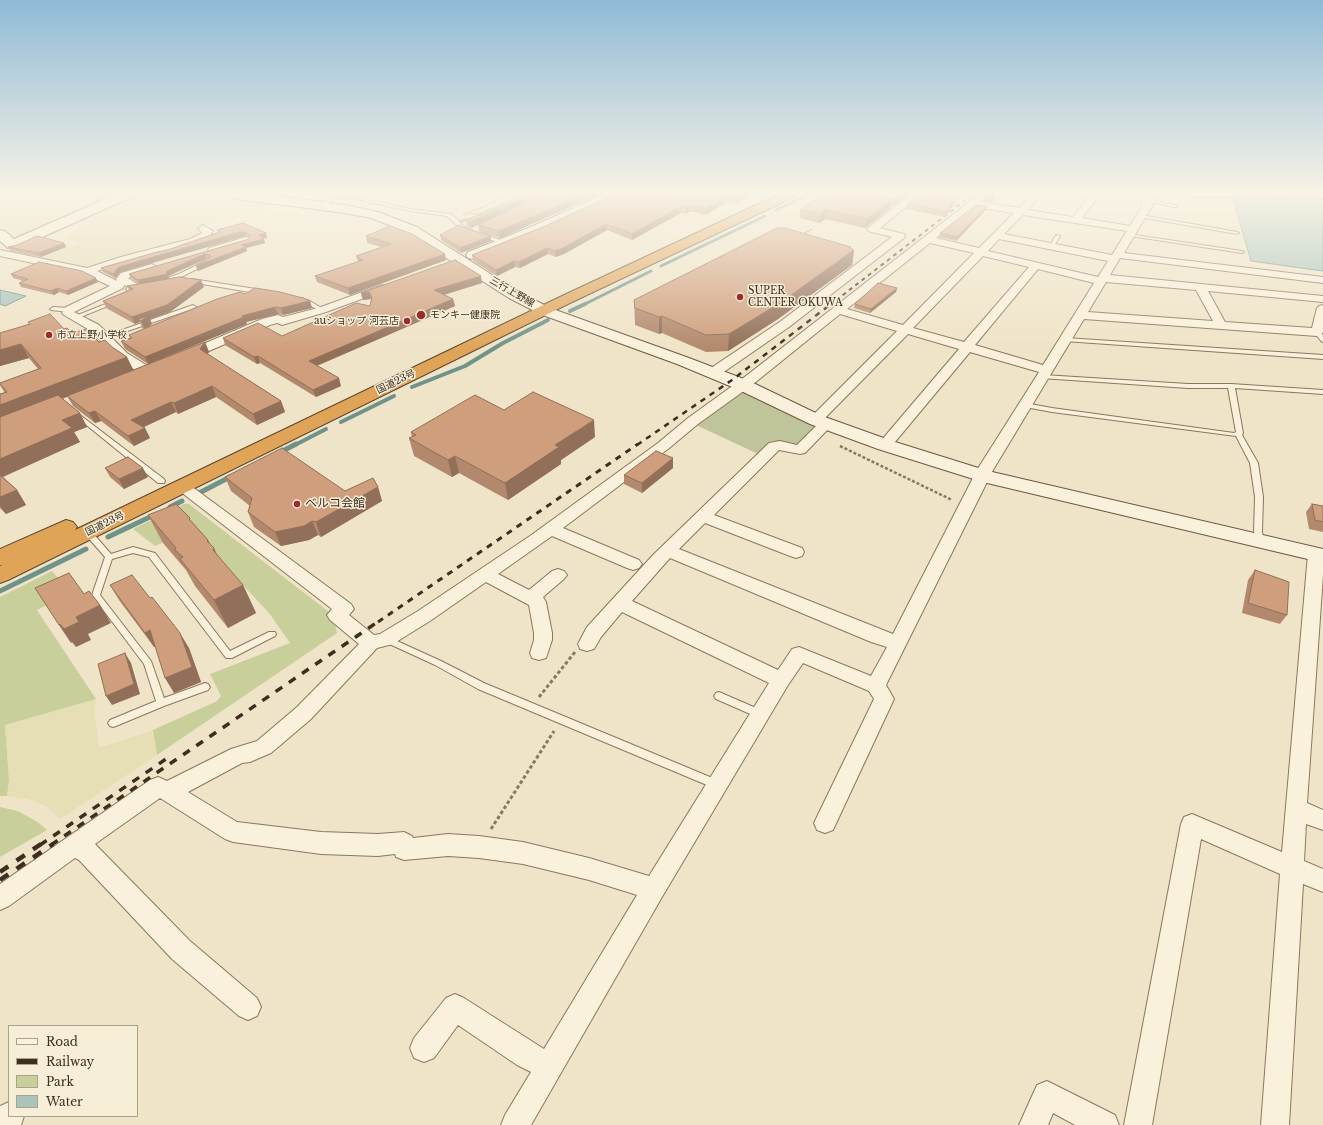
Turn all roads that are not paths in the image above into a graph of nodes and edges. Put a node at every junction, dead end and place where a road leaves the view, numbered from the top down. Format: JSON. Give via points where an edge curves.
{"nodes":[{"id":1,"x":181,"y":244,"type":"edge"},
{"id":2,"x":233,"y":244,"type":"edge"},
{"id":3,"x":435,"y":244,"type":"edge"},
{"id":4,"x":497,"y":244,"type":"edge"},
{"id":5,"x":668,"y":244,"type":"edge"},
{"id":6,"x":678,"y":244,"type":"edge"},
{"id":7,"x":889,"y":244,"type":"edge"},
{"id":8,"x":920,"y":244,"type":"edge"},
{"id":9,"x":948,"y":244,"type":"edge"},
{"id":10,"x":989,"y":244,"type":"edge"},
{"id":11,"x":1039,"y":244,"type":"edge"},
{"id":12,"x":1124,"y":244,"type":"edge"},
{"id":13,"x":1200,"y":244,"type":"edge"},
{"id":14,"x":13,"y":245,"type":"edge"},
{"id":15,"x":1051,"y":247,"type":"joint"},
{"id":16,"x":0,"y":252,"type":"edge"},
{"id":17,"x":1242,"y":252,"type":"dead end"},
{"id":18,"x":981,"y":253,"type":"junction"},
{"id":19,"x":200,"y":256,"type":"joint"},
{"id":20,"x":1116,"y":257,"type":"junction"},
{"id":21,"x":460,"y":260,"type":"junction"},
{"id":22,"x":161,"y":265,"type":"edge"},
{"id":23,"x":444,"y":266,"type":"edge"},
{"id":24,"x":1036,"y":266,"type":"junction"},
{"id":25,"x":87,"y":271,"type":"junction"},
{"id":26,"x":1102,"y":280,"type":"junction"},
{"id":27,"x":1323,"y":280,"type":"edge"},
{"id":28,"x":189,"y":281,"type":"edge"},
{"id":29,"x":153,"y":284,"type":"edge"},
{"id":30,"x":392,"y":284,"type":"edge"},
{"id":31,"x":119,"y":286,"type":"junction"},
{"id":32,"x":1200,"y":287,"type":"junction"},
{"id":33,"x":136,"y":289,"type":"joint"},
{"id":34,"x":269,"y":293,"type":"edge"},
{"id":35,"x":295,"y":299,"type":"edge"},
{"id":36,"x":1323,"y":299,"type":"edge"},
{"id":37,"x":118,"y":300,"type":"edge"},
{"id":38,"x":193,"y":307,"type":"edge"},
{"id":39,"x":539,"y":307,"type":"junction"},
{"id":40,"x":1323,"y":308,"type":"edge"},
{"id":41,"x":53,"y":309,"type":"dead end"},
{"id":42,"x":322,"y":310,"type":"junction"},
{"id":43,"x":839,"y":310,"type":"junction"},
{"id":44,"x":73,"y":314,"type":"junction"},
{"id":45,"x":1081,"y":314,"type":"junction"},
{"id":46,"x":1221,"y":325,"type":"junction"},
{"id":47,"x":906,"y":329,"type":"junction"},
{"id":48,"x":1320,"y":332,"type":"edge"},
{"id":49,"x":105,"y":337,"type":"junction"},
{"id":50,"x":1066,"y":340,"type":"junction"},
{"id":51,"x":968,"y":347,"type":"junction"},
{"id":52,"x":1323,"y":357,"type":"edge"},
{"id":53,"x":175,"y":360,"type":"edge"},
{"id":54,"x":160,"y":366,"type":"edge"},
{"id":55,"x":146,"y":371,"type":"junction"},
{"id":56,"x":713,"y":373,"type":"junction"},
{"id":57,"x":1045,"y":373,"type":"junction"},
{"id":58,"x":131,"y":377,"type":"edge"},
{"id":59,"x":743,"y":385,"type":"junction"},
{"id":60,"x":1231,"y":386,"type":"junction"},
{"id":61,"x":1323,"y":392,"type":"edge"},
{"id":62,"x":1025,"y":404,"type":"junction"},
{"id":63,"x":70,"y":409,"type":"edge"},
{"id":64,"x":821,"y":425,"type":"junction"},
{"id":65,"x":1239,"y":435,"type":"junction"},
{"id":66,"x":885,"y":445,"type":"junction"},
{"id":67,"x":983,"y":476,"type":"junction"},
{"id":68,"x":161,"y":482,"type":"junction"},
{"id":69,"x":182,"y":486,"type":"junction"},
{"id":70,"x":702,"y":516,"type":"junction"},
{"id":71,"x":550,"y":529,"type":"junction"},
{"id":72,"x":88,"y":533,"type":"junction"},
{"id":73,"x":1260,"y":540,"type":"junction"},
{"id":74,"x":667,"y":551,"type":"junction"},
{"id":75,"x":796,"y":552,"type":"dead end"},
{"id":76,"x":1319,"y":555,"type":"edge"},
{"id":77,"x":109,"y":556,"type":"junction"},
{"id":78,"x":0,"y":558,"type":"edge"},
{"id":79,"x":633,"y":564,"type":"dead end"},
{"id":80,"x":486,"y":574,"type":"junction"},
{"id":81,"x":558,"y":574,"type":"dead end"},
{"id":82,"x":0,"y":575,"type":"edge"},
{"id":83,"x":529,"y":598,"type":"junction"},
{"id":84,"x":620,"y":603,"type":"junction"},
{"id":85,"x":272,"y":634,"type":"dead end"},
{"id":86,"x":379,"y":641,"type":"junction"},
{"id":87,"x":898,"y":643,"type":"junction"},
{"id":88,"x":587,"y":644,"type":"road end"},
{"id":89,"x":539,"y":653,"type":"dead end"},
{"id":90,"x":781,"y":680,"type":"junction"},
{"id":91,"x":876,"y":686,"type":"junction"},
{"id":92,"x":205,"y":688,"type":"dead end"},
{"id":93,"x":719,"y":696,"type":"dead end"},
{"id":94,"x":161,"y":703,"type":"junction"},
{"id":95,"x":760,"y":714,"type":"junction"},
{"id":96,"x":113,"y":723,"type":"dead end"},
{"id":97,"x":718,"y":785,"type":"junction"},
{"id":98,"x":167,"y":791,"type":"junction"},
{"id":99,"x":1296,"y":809,"type":"junction"},
{"id":100,"x":1323,"y":820,"type":"edge"},
{"id":101,"x":825,"y":823,"type":"dead end"},
{"id":102,"x":74,"y":847,"type":"junction"},
{"id":103,"x":1293,"y":868,"type":"junction"},
{"id":104,"x":1323,"y":881,"type":"edge"},
{"id":105,"x":654,"y":889,"type":"junction"},
{"id":106,"x":0,"y":898,"type":"edge"},
{"id":107,"x":248,"y":1007,"type":"dead end"},
{"id":108,"x":424,"y":1048,"type":"dead end"},
{"id":109,"x":549,"y":1066,"type":"junction"},
{"id":110,"x":9,"y":1117,"type":"edge"},
{"id":111,"x":1,"y":1125,"type":"edge"},
{"id":112,"x":514,"y":1125,"type":"edge"},
{"id":113,"x":1033,"y":1125,"type":"edge"},
{"id":114,"x":1105,"y":1125,"type":"edge"},
{"id":115,"x":1138,"y":1125,"type":"edge"},
{"id":116,"x":1275,"y":1125,"type":"edge"}],
"edges":[{"from":1,"to":25,"type":"street"},
{"from":2,"to":19,"type":"street"},
{"from":3,"to":21,"type":"street","name":"三行上野線"},
{"from":4,"to":21,"type":"street"},
{"from":5,"to":39,"type":"highway","name":"国道23号"},
{"from":6,"to":39,"type":"highway","name":"国道23号"},
{"from":7,"to":56,"type":"street","via":[[785,324]]},
{"from":8,"to":43,"type":"street"},
{"from":9,"to":18,"type":"street"},
{"from":10,"to":18,"type":"street"},
{"from":11,"to":15,"type":"street"},
{"from":12,"to":20,"type":"street"},
{"from":13,"to":17,"type":"lane"},
{"from":14,"to":16,"type":"street"},
{"from":15,"to":20,"type":"street"},
{"from":16,"to":25,"type":"street"},
{"from":18,"to":24,"type":"street"},
{"from":18,"to":47,"type":"street"},
{"from":19,"to":29,"type":"lane","via":[[211,262],[182,280]]},
{"from":20,"to":26,"type":"street"},
{"from":20,"to":27,"type":"street"},
{"from":21,"to":23,"type":"street"},
{"from":21,"to":39,"type":"street","name":"三行上野線","via":[[514,295]]},
{"from":22,"to":33,"type":"street","via":[[124,275],[121,279]]},
{"from":24,"to":26,"type":"street"},
{"from":24,"to":51,"type":"street"},
{"from":25,"to":31,"type":"street"},
{"from":26,"to":32,"type":"street"},
{"from":26,"to":45,"type":"street"},
{"from":28,"to":34,"type":"lane"},
{"from":30,"to":42,"type":"street"},
{"from":31,"to":33,"type":"lane"},
{"from":31,"to":44,"type":"street"},
{"from":32,"to":36,"type":"street"},
{"from":32,"to":46,"type":"street"},
{"from":35,"to":42,"type":"lane","via":[[308,302]]},
{"from":37,"to":44,"type":"lane"},
{"from":38,"to":49,"type":"lane"},
{"from":39,"to":56,"type":"street","name":"三行上野線"},
{"from":39,"to":68,"type":"highway","name":"国道23号"},
{"from":39,"to":69,"type":"highway","name":"国道23号"},
{"from":40,"to":48,"type":"street"},
{"from":41,"to":44,"type":"lane"},
{"from":42,"to":53,"type":"street","via":[[282,321],[278,319],[266,322]]},
{"from":43,"to":47,"type":"street"},
{"from":43,"to":59,"type":"street"},
{"from":44,"to":49,"type":"street"},
{"from":45,"to":46,"type":"street"},
{"from":45,"to":50,"type":"street"},
{"from":46,"to":48,"type":"street"},
{"from":47,"to":51,"type":"street"},
{"from":47,"to":64,"type":"street"},
{"from":49,"to":55,"type":"street","via":[[123,356]]},
{"from":50,"to":52,"type":"lane"},
{"from":50,"to":57,"type":"street"},
{"from":51,"to":57,"type":"street"},
{"from":51,"to":66,"type":"street"},
{"from":54,"to":55,"type":"street"},
{"from":55,"to":58,"type":"street"},
{"from":56,"to":59,"type":"street","name":"三行上野線"},
{"from":57,"to":60,"type":"lane","via":[[1188,386]]},
{"from":57,"to":62,"type":"street"},
{"from":59,"to":64,"type":"street","name":"三行上野線"},
{"from":59,"to":71,"type":"street"},
{"from":60,"to":61,"type":"lane"},
{"from":60,"to":65,"type":"lane"},
{"from":62,"to":65,"type":"lane","via":[[1052,410]]},
{"from":62,"to":67,"type":"street"},
{"from":63,"to":68,"type":"lane"},
{"from":64,"to":66,"type":"street","name":"三行上野線"},
{"from":64,"to":70,"type":"street","via":[[800,450],[774,446]]},
{"from":65,"to":73,"type":"lane","via":[[1254,463],[1259,497]]},
{"from":66,"to":67,"type":"street","name":"三行上野線"},
{"from":67,"to":73,"type":"street","name":"三行上野線"},
{"from":67,"to":87,"type":"street"},
{"from":68,"to":78,"type":"highway","name":"国道23号"},
{"from":69,"to":72,"type":"highway","name":"国道23号"},
{"from":69,"to":86,"type":"street","via":[[345,609],[336,615]]},
{"from":70,"to":74,"type":"street"},
{"from":70,"to":75,"type":"street"},
{"from":71,"to":79,"type":"street"},
{"from":71,"to":80,"type":"street"},
{"from":72,"to":77,"type":"lane"},
{"from":72,"to":82,"type":"highway","name":"国道23号"},
{"from":73,"to":76,"type":"street","name":"三行上野線"},
{"from":74,"to":84,"type":"street"},
{"from":74,"to":87,"type":"street"},
{"from":76,"to":99,"type":"street"},
{"from":77,"to":85,"type":"lane","via":[[133,550],[152,555],[229,656]]},
{"from":77,"to":94,"type":"lane","via":[[96,595],[148,663]]},
{"from":80,"to":83,"type":"street"},
{"from":80,"to":86,"type":"street","via":[[441,605]]},
{"from":81,"to":83,"type":"street"},
{"from":83,"to":89,"type":"street","via":[[537,602],[542,623],[543,640]]},
{"from":84,"to":88,"type":"street","via":[[594,632]]},
{"from":84,"to":90,"type":"street"},
{"from":86,"to":97,"type":"lane","via":[[438,663],[529,707],[562,718]]},
{"from":86,"to":98,"type":"street","via":[[304,713],[264,747],[238,755]]},
{"from":87,"to":91,"type":"street"},
{"from":90,"to":91,"type":"street","via":[[799,654]]},
{"from":90,"to":95,"type":"street"},
{"from":91,"to":101,"type":"street","via":[[884,699]]},
{"from":92,"to":94,"type":"lane"},
{"from":93,"to":95,"type":"lane"},
{"from":94,"to":96,"type":"lane"},
{"from":95,"to":97,"type":"street"},
{"from":97,"to":105,"type":"street"},
{"from":98,"to":102,"type":"street","via":[[158,787]]},
{"from":98,"to":105,"type":"street","via":[[233,832],[321,843],[378,846],[404,843],[404,849],[479,847],[545,858]]},
{"from":99,"to":100,"type":"street"},
{"from":99,"to":103,"type":"street"},
{"from":102,"to":106,"type":"street"},
{"from":102,"to":107,"type":"street","via":[[87,852],[181,950]]},
{"from":103,"to":104,"type":"street"},
{"from":103,"to":115,"type":"street","via":[[1192,824]]},
{"from":103,"to":116,"type":"street"},
{"from":105,"to":109,"type":"street"},
{"from":108,"to":109,"type":"street","via":[[455,1007],[527,1055]]},
{"from":109,"to":112,"type":"street"},
{"from":110,"to":111,"type":"street"},
{"from":113,"to":114,"type":"street","via":[[1047,1095]]}]}
